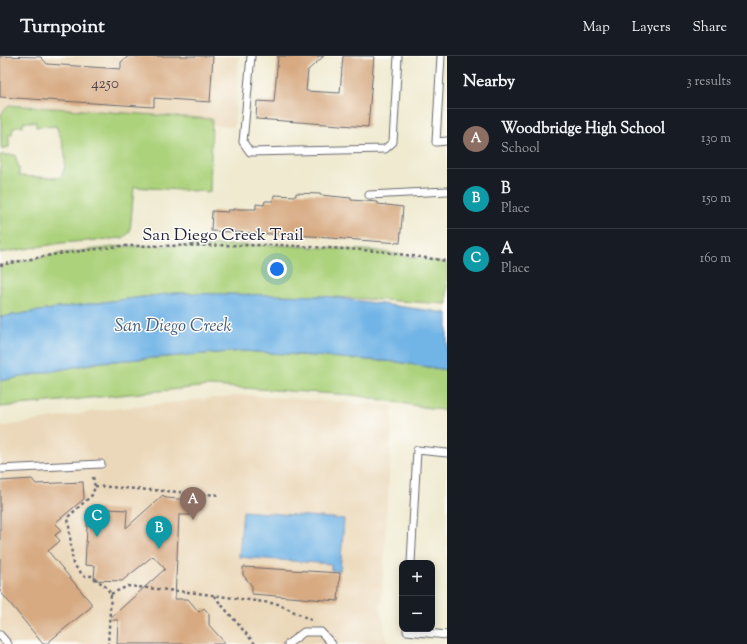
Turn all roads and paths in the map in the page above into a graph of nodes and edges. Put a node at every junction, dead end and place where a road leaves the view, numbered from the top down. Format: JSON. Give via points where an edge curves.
{"nodes":[{"id":1,"x":251,"y":56,"type":"edge"},
{"id":2,"x":398,"y":56,"type":"edge"},
{"id":3,"x":441,"y":56,"type":"edge"},
{"id":4,"x":439,"y":92,"type":"junction"},
{"id":5,"x":447,"y":92,"type":"edge"},
{"id":6,"x":447,"y":141,"type":"edge"},
{"id":7,"x":447,"y":190,"type":"edge"},
{"id":8,"x":369,"y":195,"type":"dead end"},
{"id":9,"x":447,"y":261,"type":"edge"},
{"id":10,"x":0,"y":265,"type":"edge"},
{"id":11,"x":447,"y":453,"type":"edge"},
{"id":12,"x":101,"y":464,"type":"dead end"},
{"id":13,"x":0,"y":469,"type":"edge"},
{"id":14,"x":93,"y":477,"type":"dead end"},
{"id":15,"x":95,"y":486,"type":"junction"},
{"id":16,"x":220,"y":495,"type":"dead end"},
{"id":17,"x":411,"y":560,"type":"edge"},
{"id":18,"x":111,"y":594,"type":"junction"},
{"id":19,"x":214,"y":596,"type":"junction"},
{"id":20,"x":311,"y":620,"type":"dead end"},
{"id":21,"x":417,"y":632,"type":"edge"},
{"id":22,"x":0,"y":635,"type":"edge"},
{"id":23,"x":447,"y":635,"type":"edge"},
{"id":24,"x":8,"y":644,"type":"edge"},
{"id":25,"x":108,"y":644,"type":"edge"},
{"id":26,"x":255,"y":644,"type":"edge"},
{"id":27,"x":288,"y":644,"type":"edge"},
{"id":28,"x":332,"y":644,"type":"edge"}],
"edges":[{"from":1,"to":2,"type":"lane","via":[[243,142],[250,152],[385,149],[393,142]]},
{"from":3,"to":4,"type":"lane"},
{"from":4,"to":5,"type":"lane"},
{"from":4,"to":6,"type":"lane","via":[[436,142]]},
{"from":7,"to":8,"type":"lane"},
{"from":9,"to":10,"type":"path","name":"San Diego Creek Trail","via":[[378,251],[279,245],[121,246],[57,254]]},
{"from":11,"to":17,"type":"lane","via":[[417,450]]},
{"from":12,"to":13,"type":"lane"},
{"from":14,"to":15,"type":"path"},
{"from":15,"to":16,"type":"path"},
{"from":15,"to":18,"type":"path","via":[[92,495],[68,518],[73,564],[84,576],[92,576]]},
{"from":18,"to":19,"type":"path","via":[[128,586]]},
{"from":18,"to":25,"type":"path"},
{"from":19,"to":20,"type":"path","via":[[278,604]]},
{"from":19,"to":26,"type":"path"},
{"from":21,"to":23,"type":"lane"},
{"from":22,"to":24,"type":"lane"},
{"from":27,"to":28,"type":"lane","via":[[304,632],[321,632]]}]}
